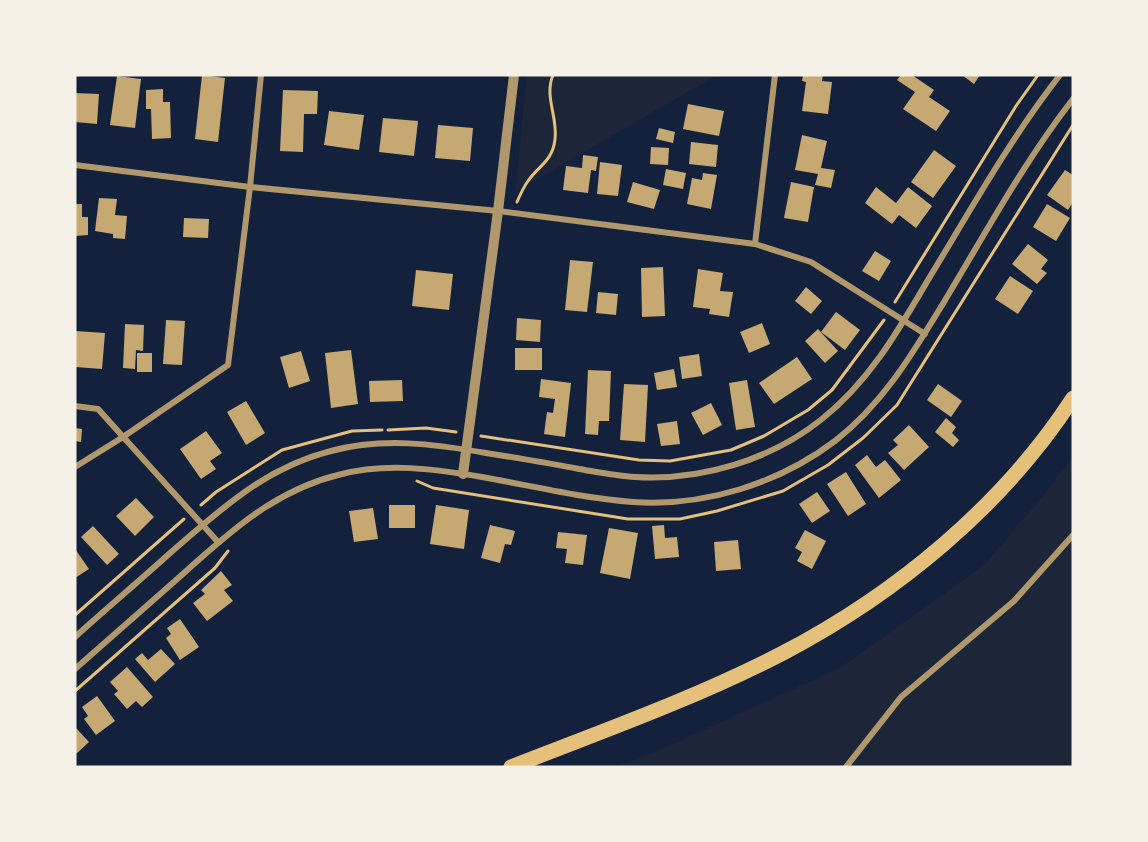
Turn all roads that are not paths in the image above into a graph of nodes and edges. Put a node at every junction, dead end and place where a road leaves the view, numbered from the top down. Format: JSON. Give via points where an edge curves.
{"nodes":[{"id":1,"x":261,"y":75,"type":"edge"},
{"id":2,"x":514,"y":75,"type":"edge"},
{"id":3,"x":775,"y":75,"type":"edge"},
{"id":4,"x":1060,"y":75,"type":"edge"},
{"id":5,"x":1073,"y":99,"type":"edge"},
{"id":6,"x":75,"y":165,"type":"edge"},
{"id":7,"x":250,"y":187,"type":"junction"},
{"id":8,"x":498,"y":211,"type":"junction"},
{"id":9,"x":755,"y":244,"type":"junction"},
{"id":10,"x":903,"y":321,"type":"junction"},
{"id":11,"x":924,"y":334,"type":"junction"},
{"id":12,"x":1073,"y":398,"type":"edge"},
{"id":13,"x":75,"y":406,"type":"edge"},
{"id":14,"x":123,"y":437,"type":"junction"},
{"id":15,"x":468,"y":450,"type":"junction"},
{"id":16,"x":75,"y":467,"type":"edge"},
{"id":17,"x":464,"y":474,"type":"junction"},
{"id":18,"x":202,"y":526,"type":"junction"},
{"id":19,"x":1073,"y":536,"type":"edge"},
{"id":20,"x":218,"y":542,"type":"junction"},
{"id":21,"x":75,"y":637,"type":"edge"},
{"id":22,"x":75,"y":669,"type":"edge"},
{"id":23,"x":511,"y":767,"type":"edge"},
{"id":24,"x":846,"y":767,"type":"edge"}],
"edges":[{"from":1,"to":7,"type":"street"},
{"from":2,"to":8,"type":"street"},
{"from":3,"to":9,"type":"street"},
{"from":4,"to":10,"type":"street","via":[[1023,125]]},
{"from":5,"to":11,"type":"street","via":[[1038,148]]},
{"from":6,"to":7,"type":"street"},
{"from":7,"to":8,"type":"street"},
{"from":7,"to":14,"type":"street","via":[[228,365]]},
{"from":8,"to":9,"type":"street"},
{"from":8,"to":15,"type":"street"},
{"from":9,"to":10,"type":"street","via":[[810,262]]},
{"from":10,"to":11,"type":"street"},
{"from":10,"to":15,"type":"street","via":[[876,364],[834,409],[778,448],[735,464],[682,475],[634,477]]},
{"from":11,"to":17,"type":"street","via":[[884,394],[836,440],[790,470],[742,488],[685,500],[633,502]]},
{"from":12,"to":23,"type":"highway","via":[[1007,484],[901,578],[864,604],[741,673]]},
{"from":13,"to":14,"type":"street","via":[[98,409]]},
{"from":14,"to":16,"type":"street"},
{"from":14,"to":18,"type":"street"},
{"from":15,"to":17,"type":"street"},
{"from":15,"to":18,"type":"street","via":[[400,442],[332,451],[273,473]]},
{"from":17,"to":20,"type":"street","via":[[400,467],[338,474],[285,495]]},
{"from":18,"to":20,"type":"street"},
{"from":18,"to":21,"type":"street"},
{"from":19,"to":24,"type":"street","via":[[1014,601],[901,697]]},
{"from":20,"to":22,"type":"street"}]}
